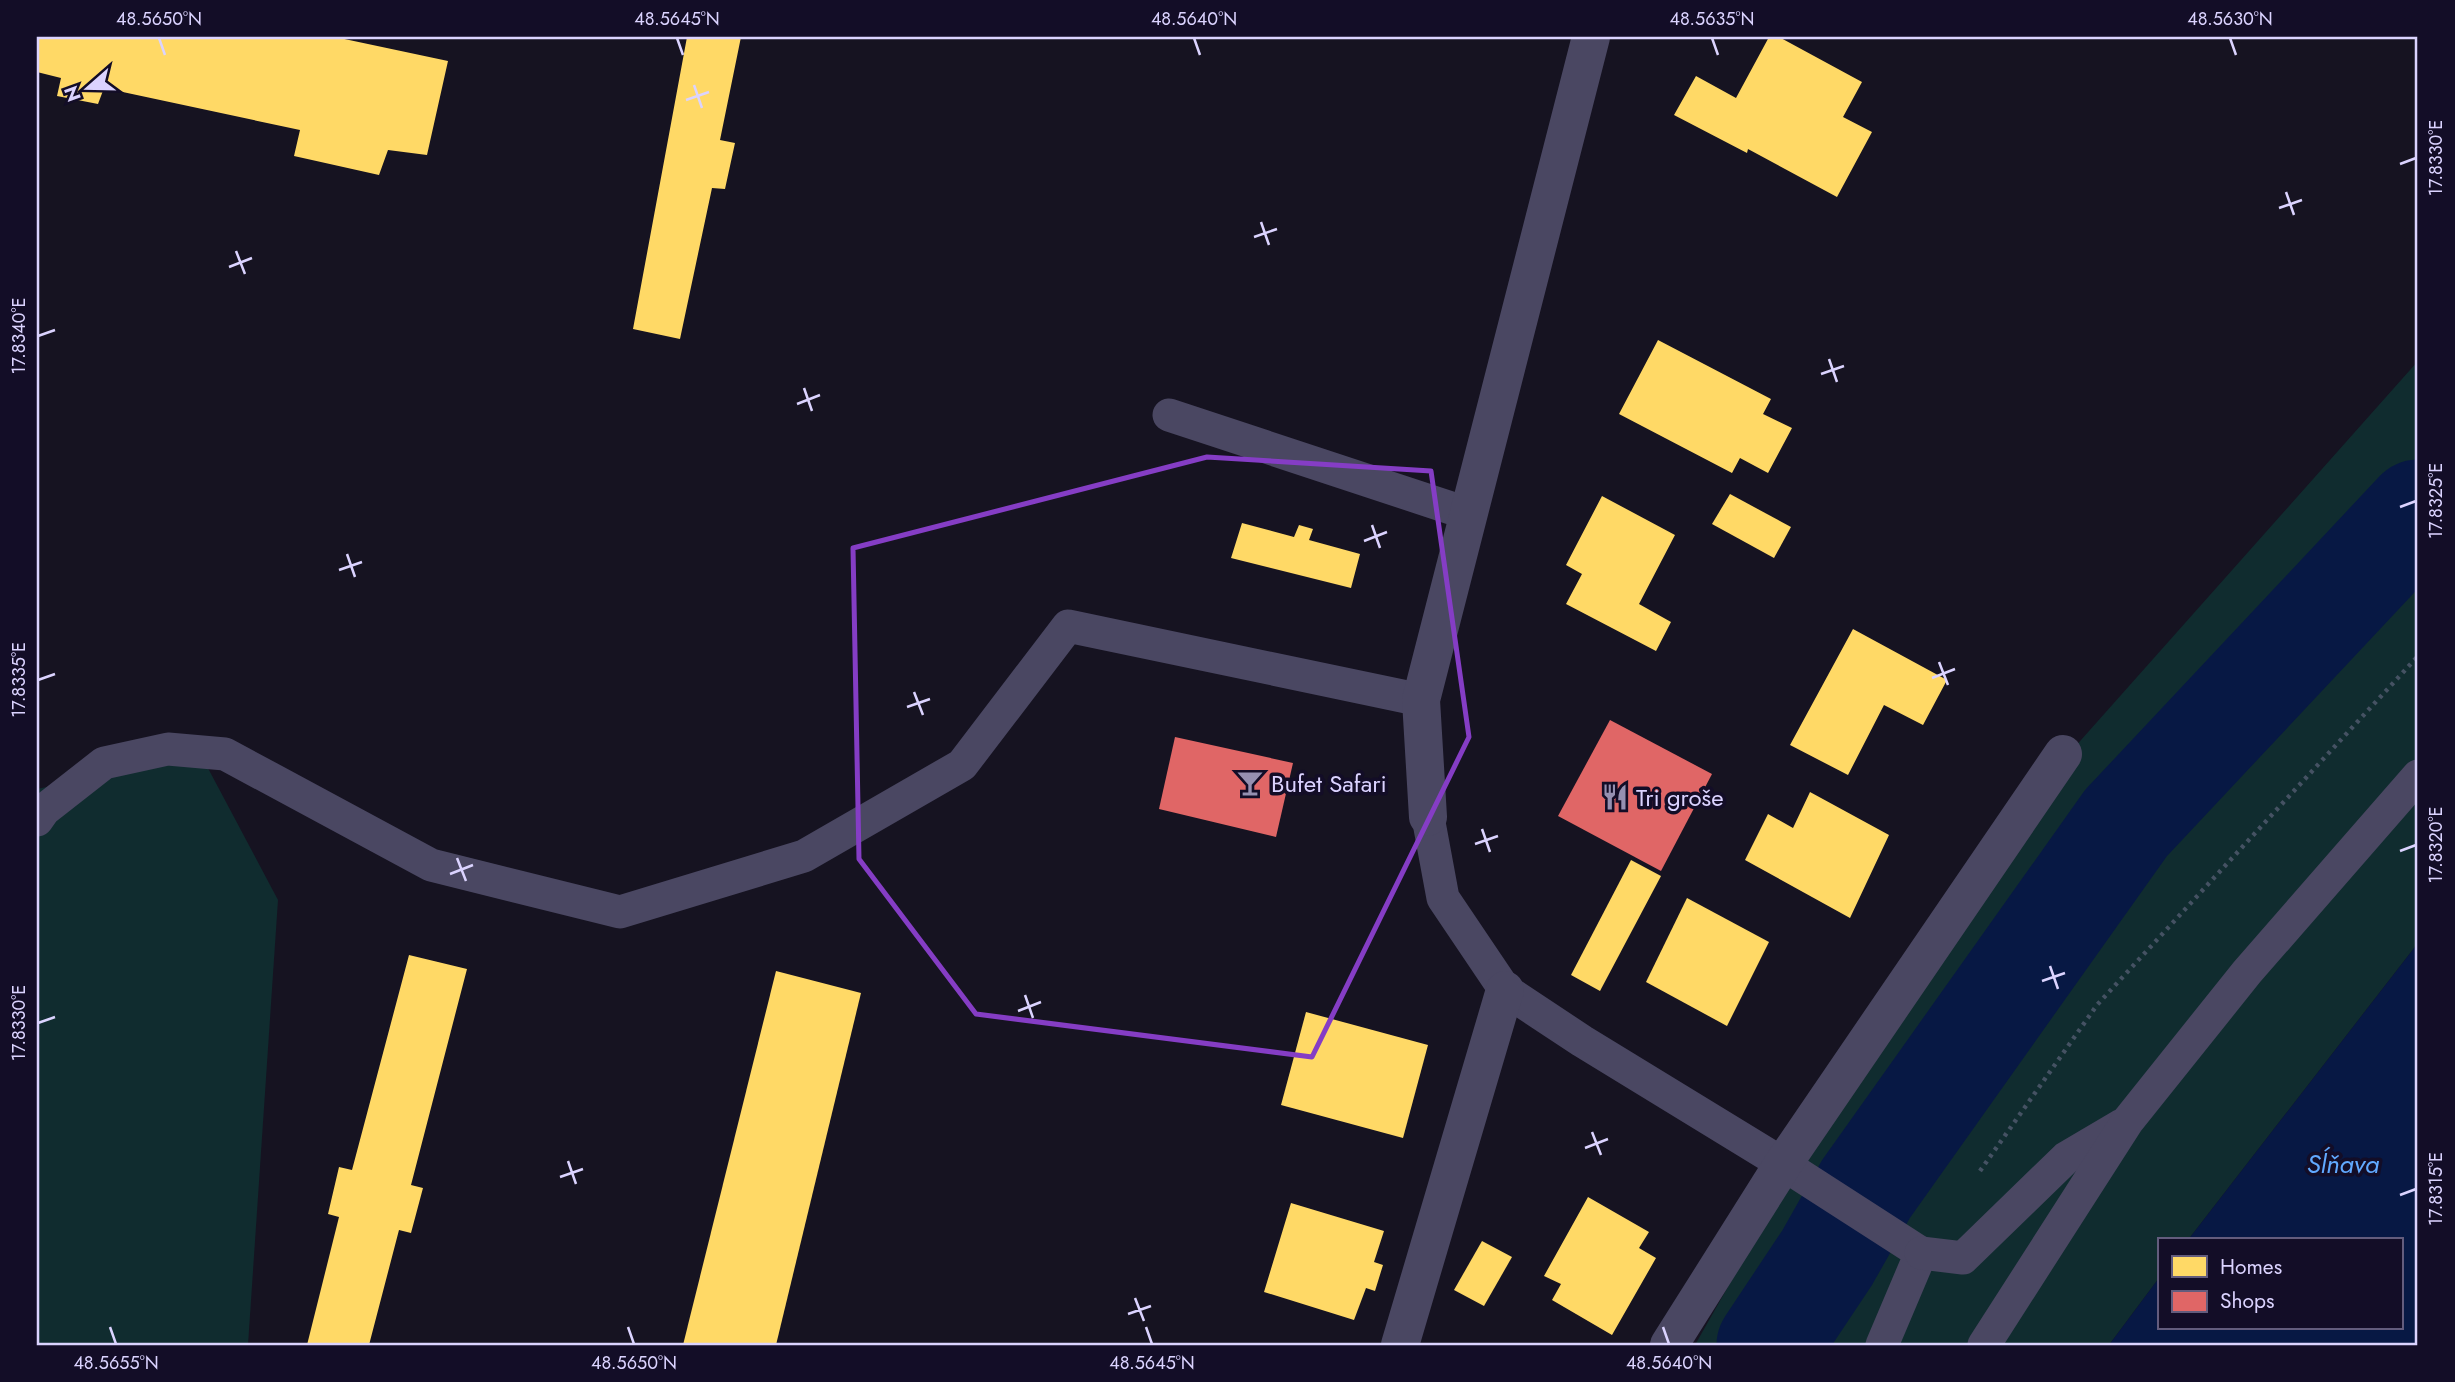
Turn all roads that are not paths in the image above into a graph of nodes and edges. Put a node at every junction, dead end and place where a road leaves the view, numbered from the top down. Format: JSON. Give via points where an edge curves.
{"nodes":[{"id":1,"x":1591,"y":37,"type":"edge"},
{"id":2,"x":1169,"y":415,"type":"dead end"},
{"id":3,"x":1469,"y":514,"type":"junction"},
{"id":4,"x":1421,"y":700,"type":"junction"},
{"id":5,"x":2063,"y":754,"type":"dead end"},
{"id":6,"x":2418,"y":776,"type":"edge"},
{"id":7,"x":1428,"y":817,"type":"joint"},
{"id":8,"x":37,"y":820,"type":"edge"},
{"id":9,"x":1506,"y":990,"type":"junction"},
{"id":10,"x":2127,"y":1122,"type":"junction"},
{"id":11,"x":1783,"y":1164,"type":"junction"},
{"id":12,"x":1921,"y":1254,"type":"junction"},
{"id":13,"x":1400,"y":1345,"type":"edge"},
{"id":14,"x":1669,"y":1345,"type":"edge"},
{"id":15,"x":1882,"y":1345,"type":"edge"},
{"id":16,"x":1984,"y":1345,"type":"edge"}],
"edges":[{"from":1,"to":3,"type":"street"},
{"from":2,"to":3,"type":"lane"},
{"from":3,"to":4,"type":"street"},
{"from":4,"to":7,"type":"street"},
{"from":4,"to":8,"type":"lane","via":[[1068,626],[962,765],[803,856],[620,912],[431,865],[225,754],[168,749],[104,763]]},
{"from":5,"to":11,"type":"street"},
{"from":6,"to":10,"type":"lane","via":[[2247,972]]},
{"from":7,"to":9,"type":"lane","via":[[1443,898]]},
{"from":9,"to":11,"type":"lane"},
{"from":9,"to":13,"type":"street"},
{"from":10,"to":12,"type":"lane","via":[[2066,1158],[1963,1258]]},
{"from":10,"to":16,"type":"lane"},
{"from":11,"to":12,"type":"lane"},
{"from":11,"to":14,"type":"street"},
{"from":12,"to":15,"type":"lane"}]}
